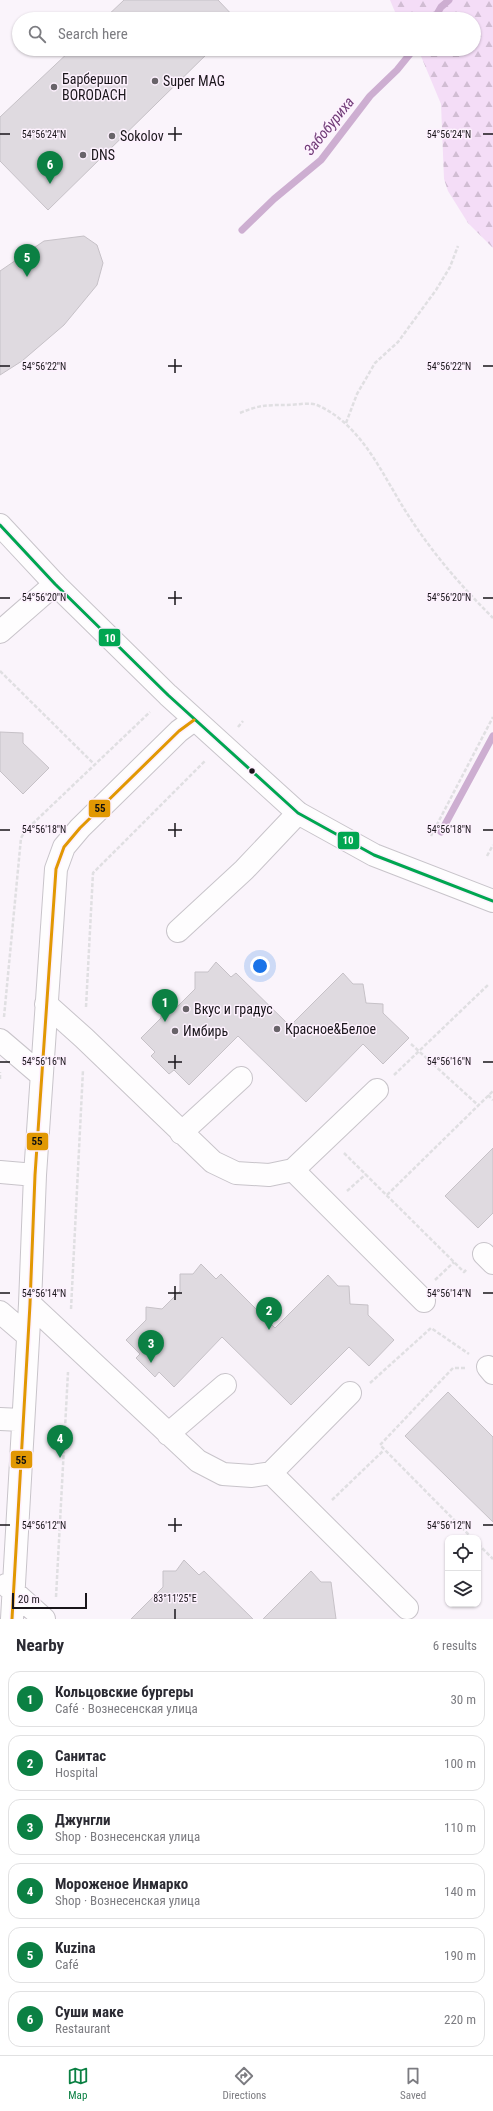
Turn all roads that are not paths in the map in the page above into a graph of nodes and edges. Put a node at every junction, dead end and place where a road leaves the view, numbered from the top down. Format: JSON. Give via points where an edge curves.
{"nodes":[{"id":1,"x":0,"y":525,"type":"edge"},
{"id":2,"x":55,"y":584,"type":"junction"},
{"id":3,"x":0,"y":632,"type":"edge"},
{"id":4,"x":194,"y":720,"type":"junction"},
{"id":5,"x":298,"y":813,"type":"junction"},
{"id":6,"x":493,"y":901,"type":"edge"},
{"id":7,"x":178,"y":931,"type":"dead end"},
{"id":8,"x":46,"y":1004,"type":"junction"},
{"id":9,"x":0,"y":1040,"type":"edge"},
{"id":10,"x":41,"y":1075,"type":"junction"},
{"id":11,"x":241,"y":1078,"type":"dead end"},
{"id":12,"x":377,"y":1090,"type":"road end"},
{"id":13,"x":181,"y":1133,"type":"junction"},
{"id":14,"x":293,"y":1170,"type":"junction"},
{"id":15,"x":0,"y":1172,"type":"edge"},
{"id":16,"x":34,"y":1175,"type":"junction"},
{"id":17,"x":424,"y":1301,"type":"dead end"},
{"id":18,"x":30,"y":1304,"type":"junction"},
{"id":19,"x":0,"y":1312,"type":"edge"},
{"id":20,"x":28,"y":1336,"type":"junction"},
{"id":21,"x":225,"y":1384,"type":"dead end"},
{"id":22,"x":350,"y":1393,"type":"road end"},
{"id":23,"x":0,"y":1419,"type":"edge"},
{"id":24,"x":22,"y":1420,"type":"junction"},
{"id":25,"x":168,"y":1434,"type":"junction"},
{"id":26,"x":271,"y":1473,"type":"junction"},
{"id":27,"x":7,"y":1585,"type":"edge"},
{"id":28,"x":407,"y":1608,"type":"dead end"},
{"id":29,"x":50,"y":1611,"type":"edge"},
{"id":30,"x":12,"y":1619,"type":"edge"}],
"edges":[{"from":1,"to":2,"type":"street"},
{"from":2,"to":3,"type":"street"},
{"from":2,"to":4,"type":"street"},
{"from":4,"to":5,"type":"street"},
{"from":4,"to":8,"type":"street","via":[[179,731],[80,828],[64,847],[56,869]]},
{"from":5,"to":6,"type":"street","via":[[374,855]]},
{"from":5,"to":7,"type":"street","via":[[244,870]]},
{"from":8,"to":10,"type":"street"},
{"from":8,"to":13,"type":"street"},
{"from":9,"to":10,"type":"street"},
{"from":10,"to":16,"type":"street"},
{"from":11,"to":13,"type":"street"},
{"from":12,"to":14,"type":"street"},
{"from":13,"to":14,"type":"street","via":[[213,1162],[236,1173],[269,1175]]},
{"from":14,"to":17,"type":"street"},
{"from":15,"to":16,"type":"street"},
{"from":16,"to":18,"type":"street"},
{"from":18,"to":20,"type":"street"},
{"from":18,"to":25,"type":"street"},
{"from":19,"to":20,"type":"street"},
{"from":20,"to":24,"type":"street"},
{"from":21,"to":25,"type":"street"},
{"from":22,"to":26,"type":"street"},
{"from":23,"to":24,"type":"street"},
{"from":24,"to":27,"type":"street"},
{"from":25,"to":26,"type":"street","via":[[198,1461],[223,1474],[252,1476]]},
{"from":26,"to":28,"type":"street"},
{"from":27,"to":29,"type":"street"},
{"from":27,"to":30,"type":"street"}]}
